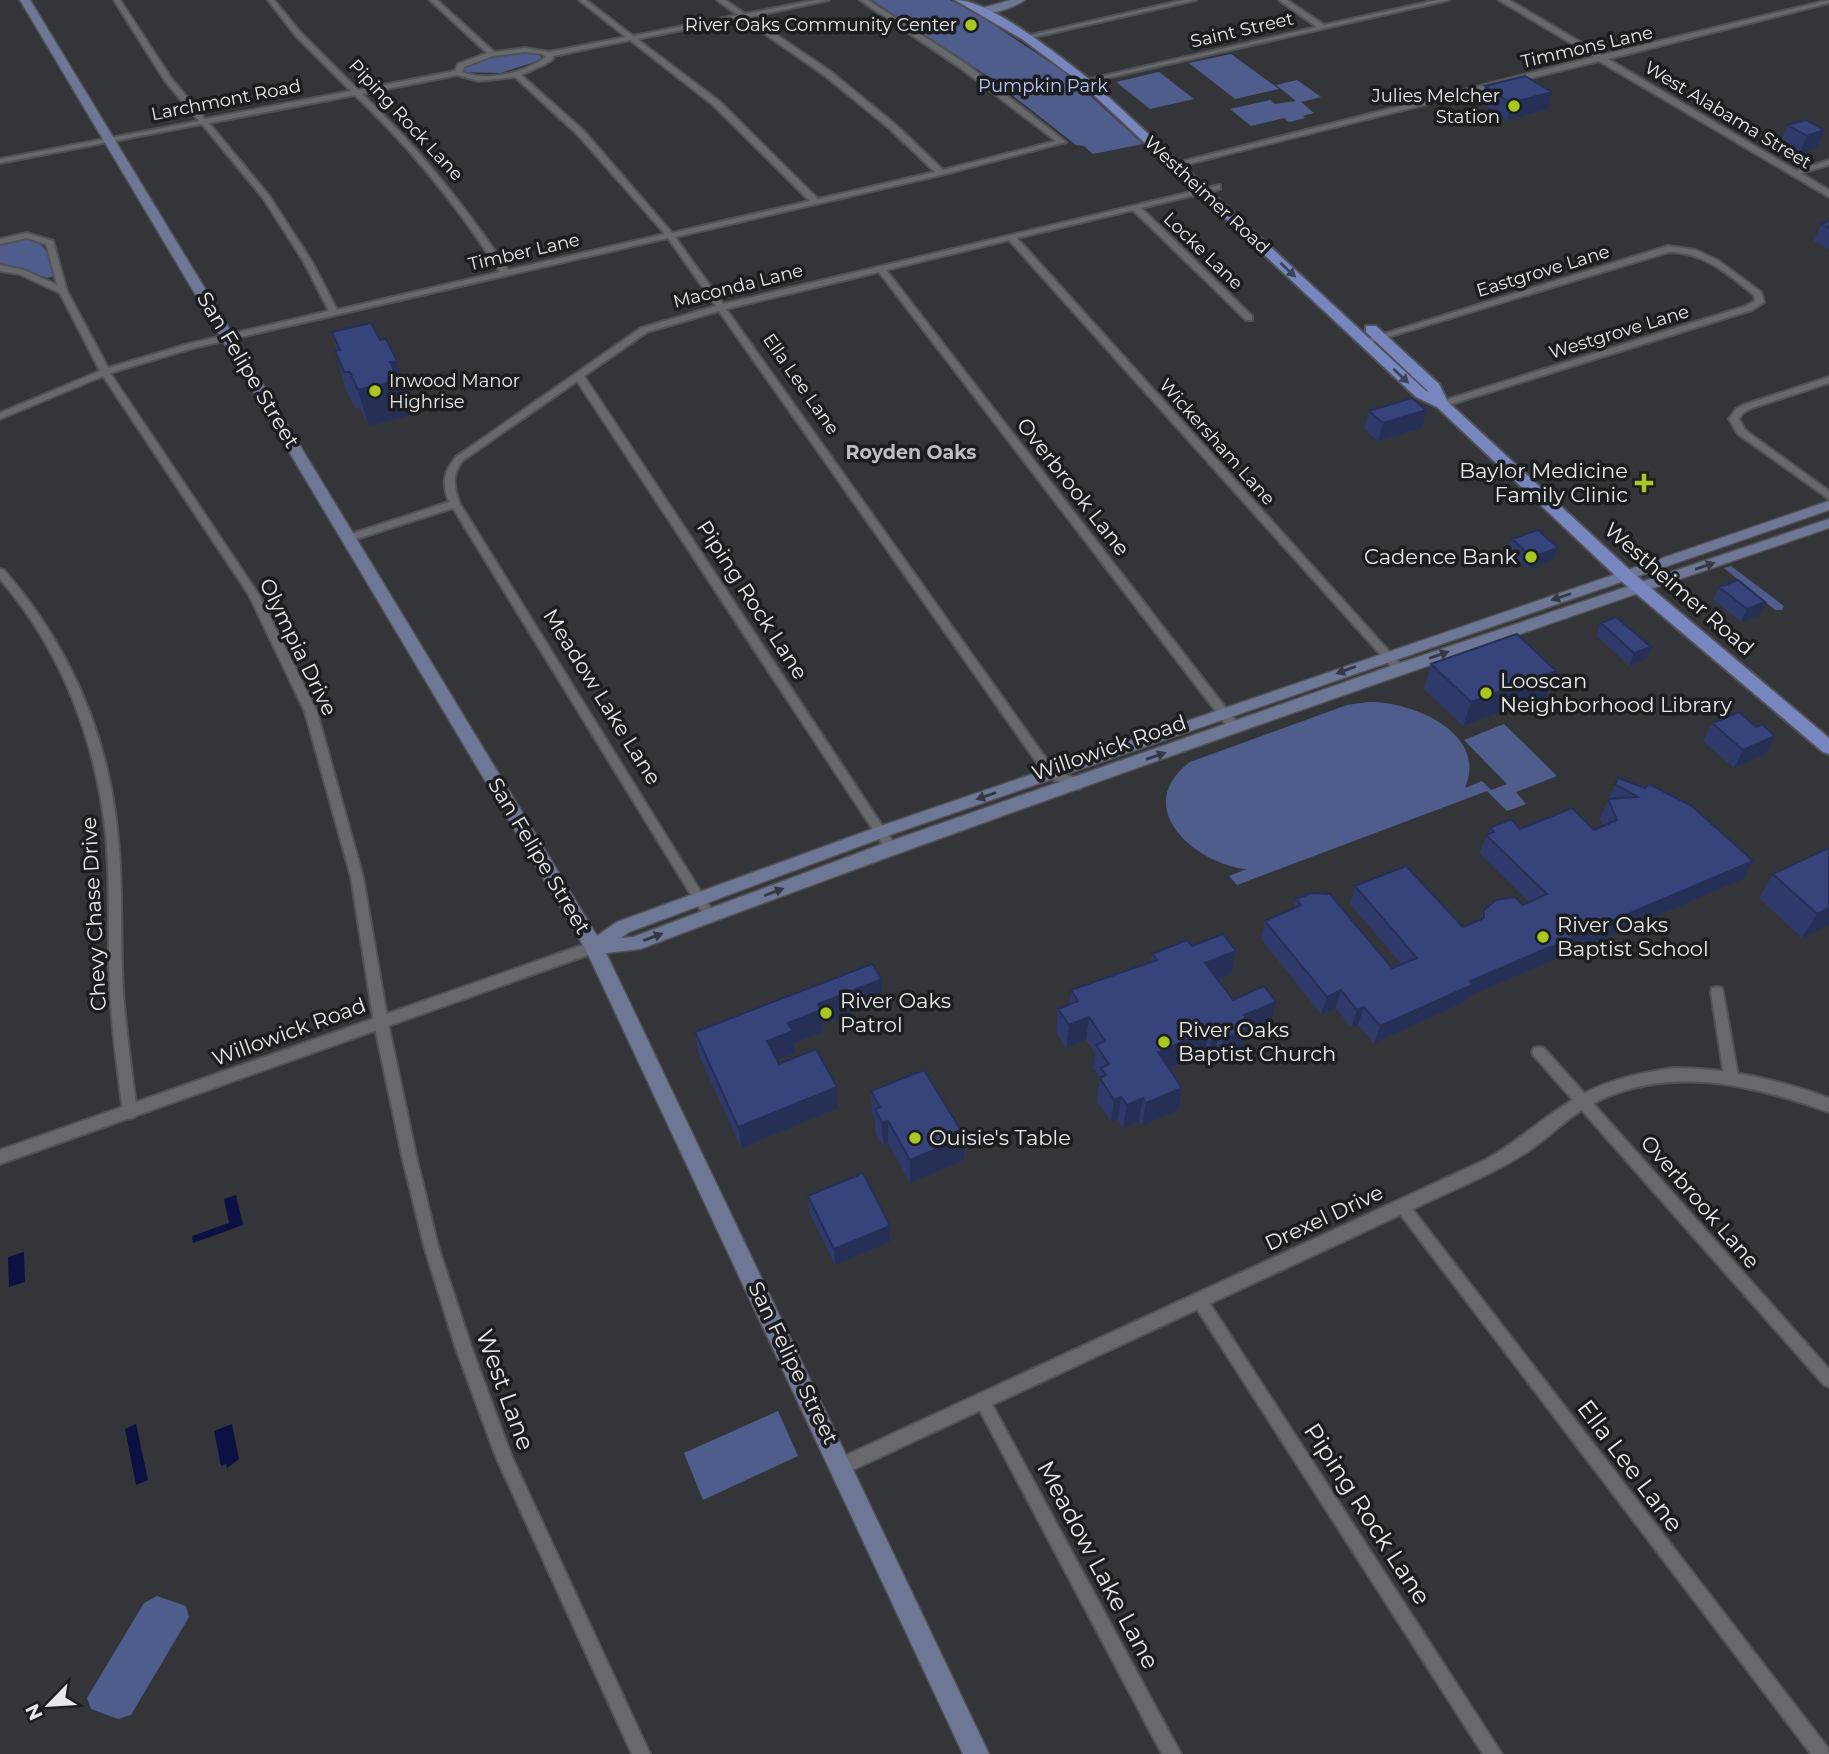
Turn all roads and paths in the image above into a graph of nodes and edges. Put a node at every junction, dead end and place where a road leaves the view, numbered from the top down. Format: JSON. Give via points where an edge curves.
{"nodes":[{"id":1,"x":25,"y":0,"type":"edge"},
{"id":2,"x":117,"y":0,"type":"edge"},
{"id":3,"x":271,"y":0,"type":"edge"},
{"id":4,"x":433,"y":0,"type":"edge"},
{"id":5,"x":582,"y":0,"type":"edge"},
{"id":6,"x":720,"y":0,"type":"edge"},
{"id":7,"x":826,"y":0,"type":"edge"},
{"id":8,"x":863,"y":0,"type":"edge"},
{"id":9,"x":960,"y":0,"type":"edge"},
{"id":10,"x":1020,"y":0,"type":"edge"},
{"id":11,"x":1193,"y":0,"type":"edge"},
{"id":12,"x":1282,"y":0,"type":"edge"},
{"id":13,"x":1446,"y":0,"type":"edge"},
{"id":14,"x":1503,"y":0,"type":"edge"},
{"id":15,"x":1829,"y":1,"type":"edge"},
{"id":16,"x":988,"y":5,"type":"edge"},
{"id":17,"x":743,"y":16,"type":"junction"},
{"id":18,"x":1324,"y":27,"type":"junction"},
{"id":19,"x":1032,"y":36,"type":"junction"},
{"id":20,"x":631,"y":37,"type":"junction"},
{"id":21,"x":492,"y":54,"type":"junction"},
{"id":22,"x":550,"y":54,"type":"junction"},
{"id":23,"x":1603,"y":60,"type":"junction"},
{"id":24,"x":458,"y":73,"type":"junction"},
{"id":25,"x":515,"y":74,"type":"junction"},
{"id":26,"x":1099,"y":79,"type":"junction"},
{"id":27,"x":1085,"y":81,"type":"junction"},
{"id":28,"x":354,"y":91,"type":"junction"},
{"id":29,"x":201,"y":120,"type":"junction"},
{"id":30,"x":1144,"y":120,"type":"junction"},
{"id":31,"x":1130,"y":122,"type":"junction"},
{"id":32,"x":109,"y":139,"type":"junction"},
{"id":33,"x":1160,"y":151,"type":"junction"},
{"id":34,"x":0,"y":161,"type":"edge"},
{"id":35,"x":1188,"y":161,"type":"junction"},
{"id":36,"x":1829,"y":162,"type":"edge"},
{"id":37,"x":941,"y":173,"type":"junction"},
{"id":38,"x":1794,"y":173,"type":"junction"},
{"id":39,"x":1210,"y":189,"type":"junction"},
{"id":40,"x":1829,"y":194,"type":"edge"},
{"id":41,"x":815,"y":201,"type":"junction"},
{"id":42,"x":1135,"y":207,"type":"junction"},
{"id":43,"x":669,"y":234,"type":"junction"},
{"id":44,"x":1011,"y":237,"type":"junction"},
{"id":45,"x":0,"y":242,"type":"edge"},
{"id":46,"x":0,"y":268,"type":"edge"},
{"id":47,"x":881,"y":269,"type":"junction"},
{"id":48,"x":1727,"y":271,"type":"joint"},
{"id":49,"x":505,"y":273,"type":"junction"},
{"id":50,"x":63,"y":291,"type":"junction"},
{"id":51,"x":723,"y":307,"type":"junction"},
{"id":52,"x":334,"y":312,"type":"junction"},
{"id":53,"x":1249,"y":318,"type":"dead end"},
{"id":54,"x":229,"y":336,"type":"junction"},
{"id":55,"x":1380,"y":337,"type":"junction"},
{"id":56,"x":1365,"y":341,"type":"junction"},
{"id":57,"x":105,"y":372,"type":"junction"},
{"id":58,"x":579,"y":376,"type":"junction"},
{"id":59,"x":1829,"y":380,"type":"edge"},
{"id":60,"x":1812,"y":386,"type":"joint"},
{"id":61,"x":1442,"y":404,"type":"junction"},
{"id":62,"x":0,"y":416,"type":"edge"},
{"id":63,"x":1829,"y":496,"type":"edge"},
{"id":64,"x":455,"y":504,"type":"junction"},
{"id":65,"x":1829,"y":505,"type":"edge"},
{"id":66,"x":1829,"y":523,"type":"edge"},
{"id":67,"x":349,"y":538,"type":"junction"},
{"id":68,"x":0,"y":572,"type":"edge"},
{"id":69,"x":1626,"y":576,"type":"junction"},
{"id":70,"x":1640,"y":587,"type":"junction"},
{"id":71,"x":1387,"y":656,"type":"junction"},
{"id":72,"x":1400,"y":669,"type":"junction"},
{"id":73,"x":1223,"y":715,"type":"junction"},
{"id":74,"x":1235,"y":728,"type":"junction"},
{"id":75,"x":1829,"y":748,"type":"edge"},
{"id":76,"x":1051,"y":774,"type":"junction"},
{"id":77,"x":1079,"y":783,"type":"junction"},
{"id":78,"x":1058,"y":791,"type":"junction"},
{"id":79,"x":881,"y":832,"type":"junction"},
{"id":80,"x":891,"y":848,"type":"junction"},
{"id":81,"x":701,"y":899,"type":"junction"},
{"id":82,"x":710,"y":916,"type":"junction"},
{"id":83,"x":594,"y":947,"type":"junction"},
{"id":84,"x":1717,"y":992,"type":"dead end"},
{"id":85,"x":381,"y":1023,"type":"junction"},
{"id":86,"x":1539,"y":1052,"type":"dead end"},
{"id":87,"x":1731,"y":1076,"type":"junction"},
{"id":88,"x":1582,"y":1101,"type":"junction"},
{"id":89,"x":1829,"y":1105,"type":"edge"},
{"id":90,"x":130,"y":1113,"type":"junction"},
{"id":91,"x":0,"y":1157,"type":"edge"},
{"id":92,"x":1402,"y":1206,"type":"junction"},
{"id":93,"x":1200,"y":1301,"type":"junction"},
{"id":94,"x":1829,"y":1380,"type":"edge"},
{"id":95,"x":982,"y":1400,"type":"junction"},
{"id":96,"x":842,"y":1466,"type":"junction"},
{"id":97,"x":641,"y":1754,"type":"edge"},
{"id":98,"x":976,"y":1754,"type":"edge"},
{"id":99,"x":1171,"y":1754,"type":"edge"},
{"id":100,"x":1493,"y":1754,"type":"edge"},
{"id":101,"x":1822,"y":1754,"type":"edge"}],
"edges":[{"from":1,"to":32,"type":"main road","name":"San Felipe Street"},
{"from":2,"to":29,"type":"street"},
{"from":3,"to":28,"type":"street","name":"Piping Rock Lane"},
{"from":4,"to":21,"type":"street"},
{"from":5,"to":20,"type":"street"},
{"from":6,"to":17,"type":"street"},
{"from":7,"to":17,"type":"street"},
{"from":8,"to":37,"type":"street","name":"Timber Lane","via":[[962,65],[1062,142]]},
{"from":9,"to":16,"type":"main road","name":"Westheimer Road"},
{"from":10,"to":16,"type":"main road"},
{"from":11,"to":19,"type":"street"},
{"from":12,"to":18,"type":"street"},
{"from":13,"to":18,"type":"street","name":"Saint Street"},
{"from":14,"to":23,"type":"street","name":"West Alabama Street"},
{"from":15,"to":23,"type":"street","name":"Timmons Lane"},
{"from":16,"to":19,"type":"main road","name":"Westheimer Road"},
{"from":17,"to":20,"type":"street"},
{"from":17,"to":37,"type":"street","via":[[827,73]]},
{"from":18,"to":26,"type":"street","name":"Saint Street"},
{"from":19,"to":26,"type":"main road","name":"Westheimer Road"},
{"from":19,"to":27,"type":"main road","name":"Westheimer Road"},
{"from":20,"to":22,"type":"street"},
{"from":20,"to":41,"type":"street","via":[[716,103]]},
{"from":21,"to":22,"type":"street","via":[[525,50]]},
{"from":21,"to":24,"type":"street","via":[[461,66]]},
{"from":22,"to":25,"type":"street","via":[[540,65]]},
{"from":23,"to":35,"type":"street","name":"Timmons Lane"},
{"from":23,"to":38,"type":"street","name":"West Alabama Street"},
{"from":24,"to":25,"type":"street","via":[[469,77]]},
{"from":24,"to":28,"type":"street","name":"Larchmont Road"},
{"from":25,"to":43,"type":"street","name":"Ella Lee Lane","via":[[581,133]]},
{"from":26,"to":27,"type":"street","name":"Saint Street"},
{"from":26,"to":30,"type":"main road","name":"Westheimer Road"},
{"from":27,"to":31,"type":"main road","name":"Westheimer Road"},
{"from":28,"to":29,"type":"street","name":"Larchmont Road"},
{"from":28,"to":49,"type":"street","name":"Piping Rock Lane","via":[[429,168]]},
{"from":29,"to":32,"type":"street","name":"Larchmont Road"},
{"from":29,"to":52,"type":"street","via":[[266,197]]},
{"from":30,"to":31,"type":"main road"},
{"from":30,"to":35,"type":"main road","name":"Westheimer Road"},
{"from":31,"to":33,"type":"main road","name":"Westheimer Road"},
{"from":32,"to":34,"type":"street","name":"Larchmont Road"},
{"from":32,"to":54,"type":"main road","name":"San Felipe Street"},
{"from":33,"to":35,"type":"main road"},
{"from":33,"to":39,"type":"main road","name":"Westheimer Road"},
{"from":35,"to":39,"type":"main road","name":"Westheimer Road"},
{"from":36,"to":38,"type":"street"},
{"from":37,"to":41,"type":"street","name":"Timber Lane"},
{"from":38,"to":40,"type":"street","name":"West Alabama Street"},
{"from":39,"to":42,"type":"street","name":"Maconda Lane"},
{"from":39,"to":55,"type":"main road","name":"Westheimer Road"},
{"from":39,"to":56,"type":"main road","name":"Westheimer Road","one_way":true},
{"from":41,"to":43,"type":"street","name":"Timber Lane"},
{"from":42,"to":44,"type":"street","name":"Maconda Lane"},
{"from":42,"to":53,"type":"street","name":"Locke Lane"},
{"from":43,"to":49,"type":"street","name":"Timber Lane"},
{"from":43,"to":51,"type":"street","name":"Ella Lee Lane"},
{"from":44,"to":47,"type":"street","name":"Maconda Lane"},
{"from":44,"to":71,"type":"street","name":"Wickersham Lane"},
{"from":45,"to":50,"type":"street","name":"Olympia Drive","via":[[27,235],[50,243]]},
{"from":46,"to":50,"type":"street"},
{"from":47,"to":51,"type":"street","name":"Maconda Lane"},
{"from":47,"to":73,"type":"street","name":"Overbrook Lane"},
{"from":48,"to":55,"type":"street","name":"Eastgrove Lane","via":[[1700,253],[1668,249]]},
{"from":48,"to":61,"type":"street","name":"Westgrove Lane","via":[[1758,294],[1760,302]]},
{"from":49,"to":52,"type":"street","name":"Timber Lane"},
{"from":50,"to":57,"type":"street","name":"Olympia Drive"},
{"from":51,"to":58,"type":"street","name":"Maconda Lane","via":[[644,330]]},
{"from":51,"to":76,"type":"street","name":"Ella Lee Lane"},
{"from":52,"to":54,"type":"street","name":"Timber Lane"},
{"from":54,"to":57,"type":"street","name":"Timber Lane"},
{"from":54,"to":67,"type":"main road","name":"San Felipe Street"},
{"from":55,"to":56,"type":"street","name":"Eastgrove Lane"},
{"from":55,"to":61,"type":"main road","name":"Westheimer Road","via":[[1434,387]]},
{"from":56,"to":61,"type":"main road","name":"Westheimer Road","one_way":true,"via":[[1421,394]]},
{"from":57,"to":62,"type":"street","name":"Timber Lane"},
{"from":57,"to":85,"type":"street","name":"Olympia Drive","via":[[254,595],[311,712],[357,877]]},
{"from":58,"to":64,"type":"street","name":"Maconda Lane","via":[[459,459],[448,479]]},
{"from":58,"to":79,"type":"street","name":"Piping Rock Lane"},
{"from":59,"to":60,"type":"street"},
{"from":60,"to":63,"type":"street","via":[[1746,407],[1734,419],[1741,432]]},
{"from":61,"to":69,"type":"main road","name":"Westheimer Road"},
{"from":64,"to":67,"type":"street"},
{"from":64,"to":81,"type":"street","name":"Meadow Lake Lane"},
{"from":65,"to":69,"type":"main road","name":"Willowick Road"},
{"from":70,"to":66,"type":"main road","name":"Willowick Road","one_way":true},
{"from":67,"to":83,"type":"main road","name":"San Felipe Street"},
{"from":68,"to":90,"type":"street","name":"Chevy Chase Drive","via":[[55,649],[90,731],[103,780],[112,836],[117,1012]]},
{"from":69,"to":70,"type":"main road","name":"Westheimer Road"},
{"from":69,"to":71,"type":"main road","name":"Willowick Road","one_way":true},
{"from":72,"to":70,"type":"main road","name":"Willowick Road","one_way":true},
{"from":70,"to":75,"type":"main road","name":"Westheimer Road"},
{"from":71,"to":72,"type":"street","name":"Wickersham Lane"},
{"from":71,"to":73,"type":"main road","name":"Willowick Road","one_way":true},
{"from":72,"to":74,"type":"main road","name":"Willowick Road"},
{"from":73,"to":74,"type":"street","name":"Overbrook Lane"},
{"from":73,"to":76,"type":"main road","name":"Willowick Road"},
{"from":77,"to":74,"type":"main road","name":"Willowick Road","one_way":true},
{"from":76,"to":77,"type":"street"},
{"from":76,"to":78,"type":"street","name":"Ella Lee Lane"},
{"from":76,"to":79,"type":"main road","name":"Willowick Road","one_way":true},
{"from":77,"to":78,"type":"main road","name":"Willowick Road"},
{"from":78,"to":80,"type":"main road","name":"Willowick Road"},
{"from":79,"to":80,"type":"street","name":"Piping Rock Lane"},
{"from":79,"to":81,"type":"main road","name":"Willowick Road"},
{"from":82,"to":80,"type":"main road","name":"Willowick Road","one_way":true},
{"from":81,"to":82,"type":"street","name":"Meadow Lake Lane"},
{"from":81,"to":83,"type":"main road","name":"Willowick Road","via":[[623,927]]},
{"from":83,"to":82,"type":"main road","name":"Willowick Road","one_way":true,"via":[[634,944]]},
{"from":83,"to":85,"type":"street","name":"Willowick Road"},
{"from":83,"to":96,"type":"main road","name":"San Felipe Street"},
{"from":84,"to":87,"type":"street"},
{"from":85,"to":90,"type":"street","name":"Willowick Road"},
{"from":85,"to":97,"type":"street","name":"West Lane","via":[[431,1246],[463,1346],[504,1457]]},
{"from":86,"to":88,"type":"street","name":"Overbrook Lane"},
{"from":87,"to":88,"type":"street","name":"Drexel Drive","via":[[1640,1078]]},
{"from":87,"to":89,"type":"street","name":"Drexel Drive"},
{"from":88,"to":92,"type":"street","name":"Drexel Drive","via":[[1515,1151]]},
{"from":88,"to":94,"type":"street","name":"Overbrook Lane"},
{"from":90,"to":91,"type":"street","name":"Willowick Road"},
{"from":92,"to":93,"type":"street","name":"Drexel Drive"},
{"from":92,"to":101,"type":"street","name":"Ella Lee Lane"},
{"from":93,"to":95,"type":"street","name":"Drexel Drive"},
{"from":93,"to":100,"type":"street","name":"Piping Rock Lane"},
{"from":95,"to":96,"type":"street","name":"Drexel Drive"},
{"from":95,"to":99,"type":"street","name":"Meadow Lake Lane"},
{"from":96,"to":98,"type":"main road","name":"San Felipe Street"}]}
